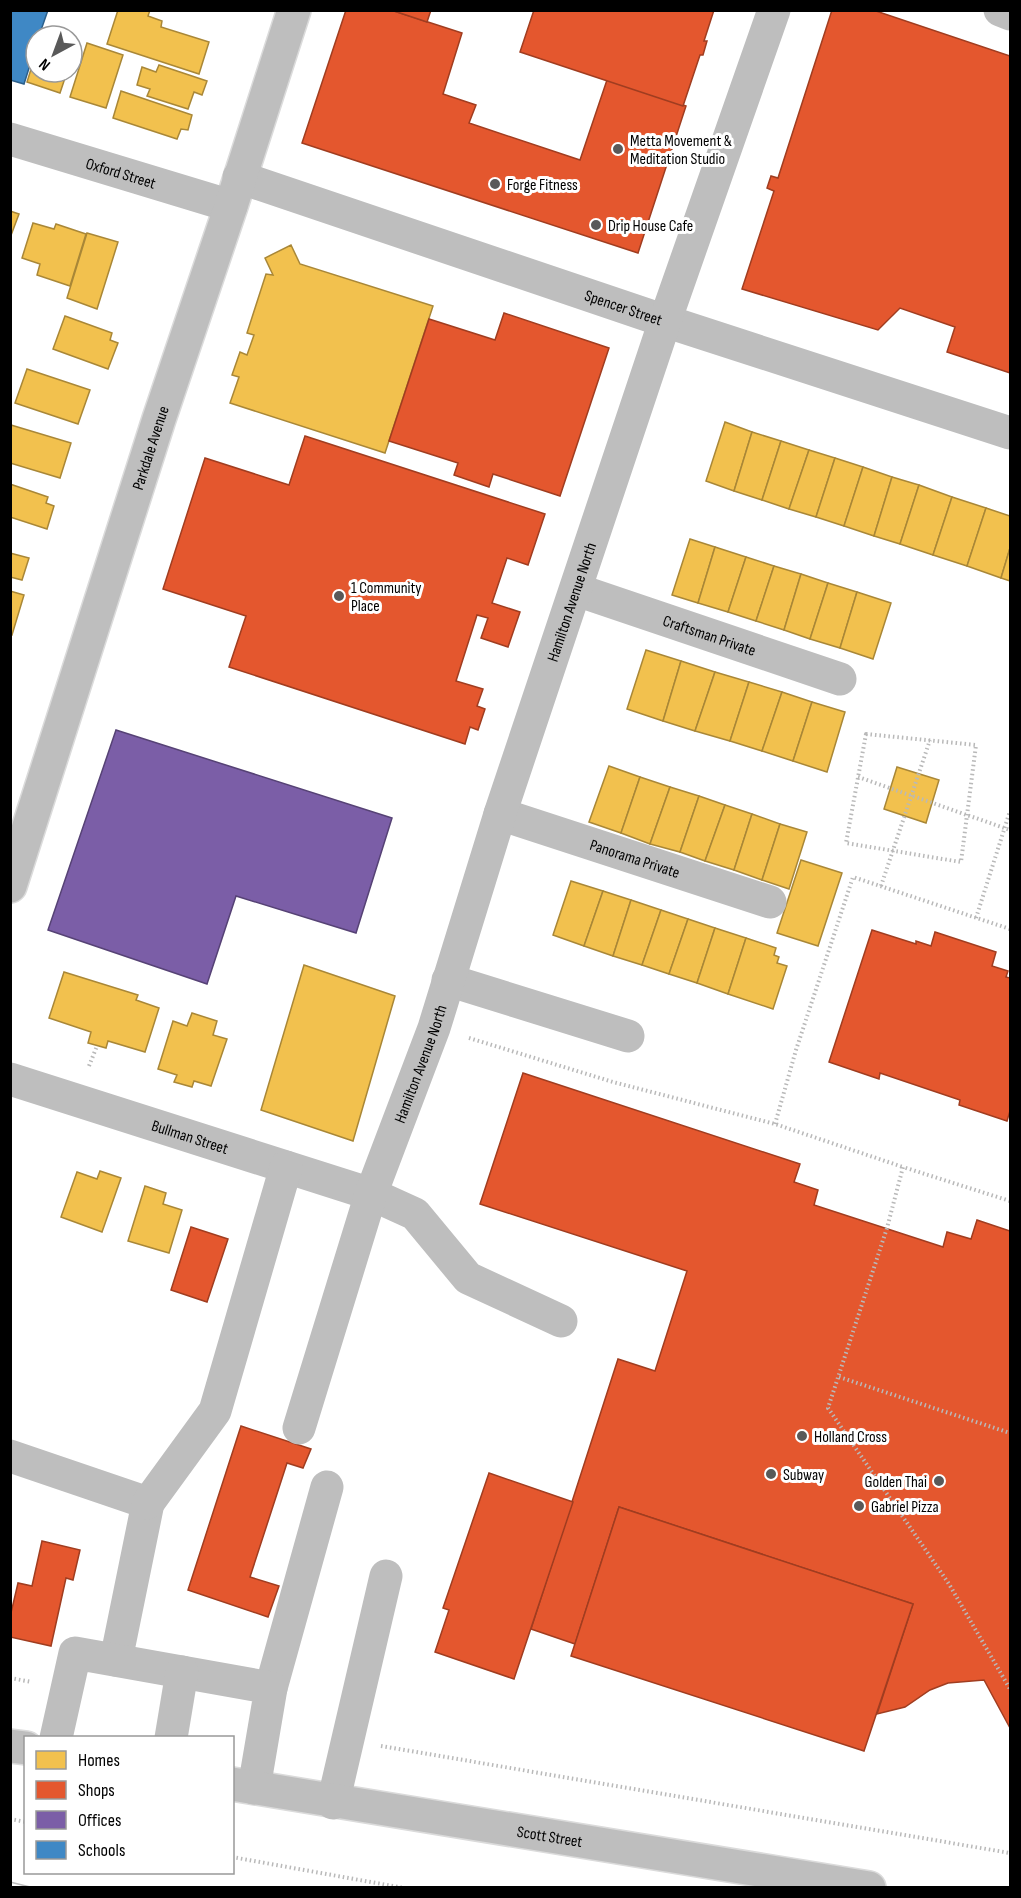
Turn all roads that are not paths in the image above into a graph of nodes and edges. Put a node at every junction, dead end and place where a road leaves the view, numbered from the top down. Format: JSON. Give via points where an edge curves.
{"nodes":[{"id":1,"x":294,"y":10,"type":"edge"},
{"id":2,"x":774,"y":10,"type":"edge"},
{"id":3,"x":1000,"y":10,"type":"edge"},
{"id":4,"x":1011,"y":14,"type":"edge"},
{"id":5,"x":10,"y":139,"type":"edge"},
{"id":6,"x":235,"y":192,"type":"junction"},
{"id":7,"x":665,"y":321,"type":"junction"},
{"id":8,"x":1011,"y":433,"type":"edge"},
{"id":9,"x":577,"y":590,"type":"junction"},
{"id":10,"x":840,"y":679,"type":"dead end"},
{"id":11,"x":500,"y":814,"type":"junction"},
{"id":12,"x":10,"y":886,"type":"edge"},
{"id":13,"x":770,"y":902,"type":"dead end"},
{"id":14,"x":448,"y":980,"type":"junction"},
{"id":15,"x":628,"y":1036,"type":"dead end"},
{"id":16,"x":10,"y":1079,"type":"edge"},
{"id":17,"x":286,"y":1167,"type":"junction"},
{"id":18,"x":371,"y":1194,"type":"junction"},
{"id":19,"x":561,"y":1321,"type":"dead end"},
{"id":20,"x":299,"y":1428,"type":"dead end"},
{"id":21,"x":10,"y":1456,"type":"edge"},
{"id":22,"x":327,"y":1487,"type":"dead end"},
{"id":23,"x":148,"y":1503,"type":"junction"},
{"id":24,"x":386,"y":1576,"type":"dead end"},
{"id":25,"x":116,"y":1660,"type":"junction"},
{"id":26,"x":182,"y":1672,"type":"junction"},
{"id":27,"x":271,"y":1689,"type":"junction"},
{"id":28,"x":56,"y":1736,"type":"edge"},
{"id":29,"x":171,"y":1736,"type":"edge"},
{"id":30,"x":243,"y":1786,"type":"edge"},
{"id":31,"x":333,"y":1803,"type":"junction"},
{"id":32,"x":870,"y":1887,"type":"edge"}],
"edges":[{"from":1,"to":6,"type":"street","name":"Parkdale Avenue"},
{"from":2,"to":7,"type":"street","name":"Hamilton Avenue North"},
{"from":3,"to":4,"type":"street"},
{"from":5,"to":6,"type":"street","name":"Oxford Street"},
{"from":6,"to":7,"type":"street","name":"Spencer Street"},
{"from":6,"to":12,"type":"street","name":"Parkdale Avenue"},
{"from":7,"to":8,"type":"street","name":"Spencer Street"},
{"from":7,"to":9,"type":"street","name":"Hamilton Avenue North"},
{"from":9,"to":10,"type":"street","name":"Craftsman Private"},
{"from":9,"to":11,"type":"street","name":"Hamilton Avenue North"},
{"from":11,"to":13,"type":"street","name":"Panorama Private"},
{"from":11,"to":14,"type":"street","name":"Hamilton Avenue North"},
{"from":14,"to":15,"type":"street"},
{"from":14,"to":18,"type":"street","name":"Hamilton Avenue North","via":[[434,1028]]},
{"from":16,"to":17,"type":"street","name":"Bullman Street"},
{"from":17,"to":18,"type":"street","name":"Bullman Street"},
{"from":17,"to":23,"type":"street","via":[[214,1411]]},
{"from":18,"to":19,"type":"street","name":"Bullman Street","via":[[415,1214],[468,1278]]},
{"from":18,"to":20,"type":"street","name":"Hamilton Avenue North"},
{"from":21,"to":23,"type":"street"},
{"from":22,"to":27,"type":"street"},
{"from":23,"to":25,"type":"street"},
{"from":24,"to":31,"type":"street"},
{"from":25,"to":26,"type":"street"},
{"from":25,"to":28,"type":"street","via":[[75,1653]]},
{"from":26,"to":27,"type":"street"},
{"from":26,"to":29,"type":"street"},
{"from":27,"to":30,"type":"street"},
{"from":30,"to":31,"type":"street","name":"Scott Street"},
{"from":31,"to":32,"type":"street","name":"Scott Street"}]}
